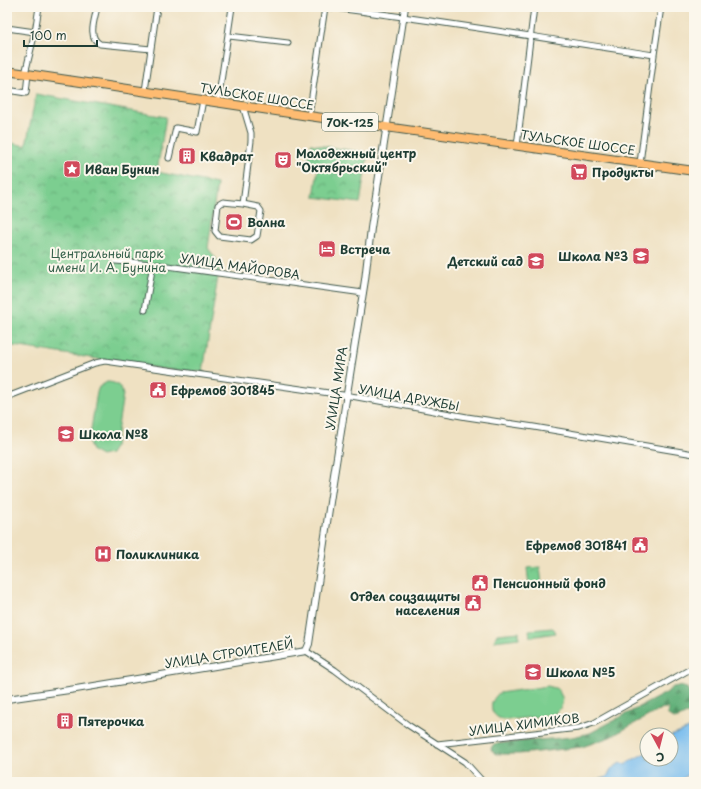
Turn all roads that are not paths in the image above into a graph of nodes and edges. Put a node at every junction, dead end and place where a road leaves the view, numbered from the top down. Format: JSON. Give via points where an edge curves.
{"nodes":[{"id":1,"x":39,"y":7,"type":"edge"},
{"id":2,"x":97,"y":7,"type":"edge"},
{"id":3,"x":157,"y":7,"type":"edge"},
{"id":4,"x":232,"y":7,"type":"edge"},
{"id":5,"x":326,"y":7,"type":"edge"},
{"id":6,"x":405,"y":7,"type":"edge"},
{"id":7,"x":534,"y":7,"type":"edge"},
{"id":8,"x":662,"y":7,"type":"edge"},
{"id":9,"x":403,"y":16,"type":"junction"},
{"id":10,"x":7,"y":28,"type":"edge"},
{"id":11,"x":36,"y":32,"type":"junction"},
{"id":12,"x":229,"y":36,"type":"junction"},
{"id":13,"x":530,"y":37,"type":"junction"},
{"id":14,"x":288,"y":43,"type":"dead end"},
{"id":15,"x":151,"y":49,"type":"junction"},
{"id":16,"x":654,"y":55,"type":"junction"},
{"id":17,"x":7,"y":71,"type":"edge"},
{"id":18,"x":27,"y":74,"type":"junction"},
{"id":19,"x":7,"y":90,"type":"edge"},
{"id":20,"x":145,"y":91,"type":"junction"},
{"id":21,"x":203,"y":100,"type":"junction"},
{"id":22,"x":218,"y":102,"type":"junction"},
{"id":23,"x":243,"y":106,"type":"junction"},
{"id":24,"x":309,"y":116,"type":"junction"},
{"id":25,"x":386,"y":127,"type":"junction"},
{"id":26,"x":517,"y":146,"type":"junction"},
{"id":27,"x":169,"y":158,"type":"dead end"},
{"id":28,"x":640,"y":163,"type":"junction"},
{"id":29,"x":694,"y":171,"type":"edge"},
{"id":30,"x":243,"y":204,"type":"junction"},
{"id":31,"x":115,"y":261,"type":"dead end"},
{"id":32,"x":153,"y":264,"type":"junction"},
{"id":33,"x":362,"y":293,"type":"junction"},
{"id":34,"x":145,"y":310,"type":"dead end"},
{"id":35,"x":346,"y":396,"type":"junction"},
{"id":36,"x":7,"y":397,"type":"edge"},
{"id":37,"x":694,"y":454,"type":"edge"},
{"id":38,"x":306,"y":651,"type":"junction"},
{"id":39,"x":694,"y":667,"type":"edge"},
{"id":40,"x":7,"y":699,"type":"edge"},
{"id":41,"x":437,"y":744,"type":"junction"},
{"id":42,"x":484,"y":782,"type":"edge"}],
"edges":[{"from":1,"to":11,"type":"street"},
{"from":2,"to":15,"type":"street","via":[[93,34],[96,42]]},
{"from":3,"to":15,"type":"street"},
{"from":4,"to":12,"type":"street"},
{"from":5,"to":9,"type":"street"},
{"from":5,"to":24,"type":"street"},
{"from":6,"to":9,"type":"street","name":"УЛИЦА МИРА"},
{"from":7,"to":13,"type":"street"},
{"from":8,"to":16,"type":"street"},
{"from":9,"to":13,"type":"street"},
{"from":9,"to":25,"type":"street","name":"УЛИЦА МИРА"},
{"from":10,"to":11,"type":"street"},
{"from":11,"to":18,"type":"street"},
{"from":12,"to":14,"type":"street"},
{"from":12,"to":22,"type":"street"},
{"from":13,"to":16,"type":"street"},
{"from":13,"to":26,"type":"street"},
{"from":15,"to":20,"type":"street"},
{"from":16,"to":28,"type":"street"},
{"from":17,"to":18,"type":"main road","name":"ТУЛЬСКОЕ ШОССЕ","number":"70К-125"},
{"from":18,"to":19,"type":"street","via":[[26,93]]},
{"from":18,"to":20,"type":"main road","name":"ТУЛЬСКОЕ ШОССЕ","number":"70К-125"},
{"from":20,"to":21,"type":"main road","name":"ТУЛЬСКОЕ ШОССЕ","number":"70К-125"},
{"from":21,"to":22,"type":"main road","name":"ТУЛЬСКОЕ ШОССЕ","number":"70К-125"},
{"from":21,"to":27,"type":"street","via":[[197,132],[176,128]]},
{"from":22,"to":23,"type":"main road","name":"ТУЛЬСКОЕ ШОССЕ","number":"70К-125"},
{"from":23,"to":24,"type":"main road","name":"ТУЛЬСКОЕ ШОССЕ","number":"70К-125"},
{"from":23,"to":30,"type":"street","via":[[251,133]]},
{"from":24,"to":25,"type":"main road","name":"ТУЛЬСКОЕ ШОССЕ","number":"70К-125"},
{"from":25,"to":26,"type":"main road","name":"ТУЛЬСКОЕ ШОССЕ","number":"70К-125"},
{"from":25,"to":33,"type":"street","name":"УЛИЦА МИРА"},
{"from":26,"to":28,"type":"main road","name":"ТУЛЬСКОЕ ШОССЕ","number":"70К-125"},
{"from":28,"to":29,"type":"main road","name":"ТУЛЬСКОЕ ШОССЕ","number":"70К-125"},
{"from":30,"to":30,"type":"street","via":[[258,207],[261,211],[257,236],[251,240],[219,236],[215,231],[218,205],[223,202]]},
{"from":31,"to":32,"type":"street","name":"УЛИЦА МАЙОРОВА"},
{"from":32,"to":33,"type":"street","name":"УЛИЦА МАЙОРОВА"},
{"from":32,"to":34,"type":"street"},
{"from":33,"to":35,"type":"street","name":"УЛИЦА МИРА"},
{"from":35,"to":36,"type":"street","name":"УЛИЦА ДРУЖБЫ","via":[[105,361]]},
{"from":35,"to":37,"type":"street","name":"УЛИЦА ДРУЖБЫ"},
{"from":35,"to":38,"type":"street","name":"УЛИЦА МИРА"},
{"from":38,"to":40,"type":"street","name":"УЛИЦА СТРОИТЕЛЕЙ"},
{"from":38,"to":41,"type":"street","name":"УЛИЦА СТРОИТЕЛЕЙ","via":[[408,726]]},
{"from":39,"to":41,"type":"street","name":"УЛИЦА ХИМИКОВ","via":[[594,723],[579,728]]},
{"from":41,"to":42,"type":"street","name":"УЛИЦА СТРОИТЕЛЕЙ","via":[[465,762]]}]}
